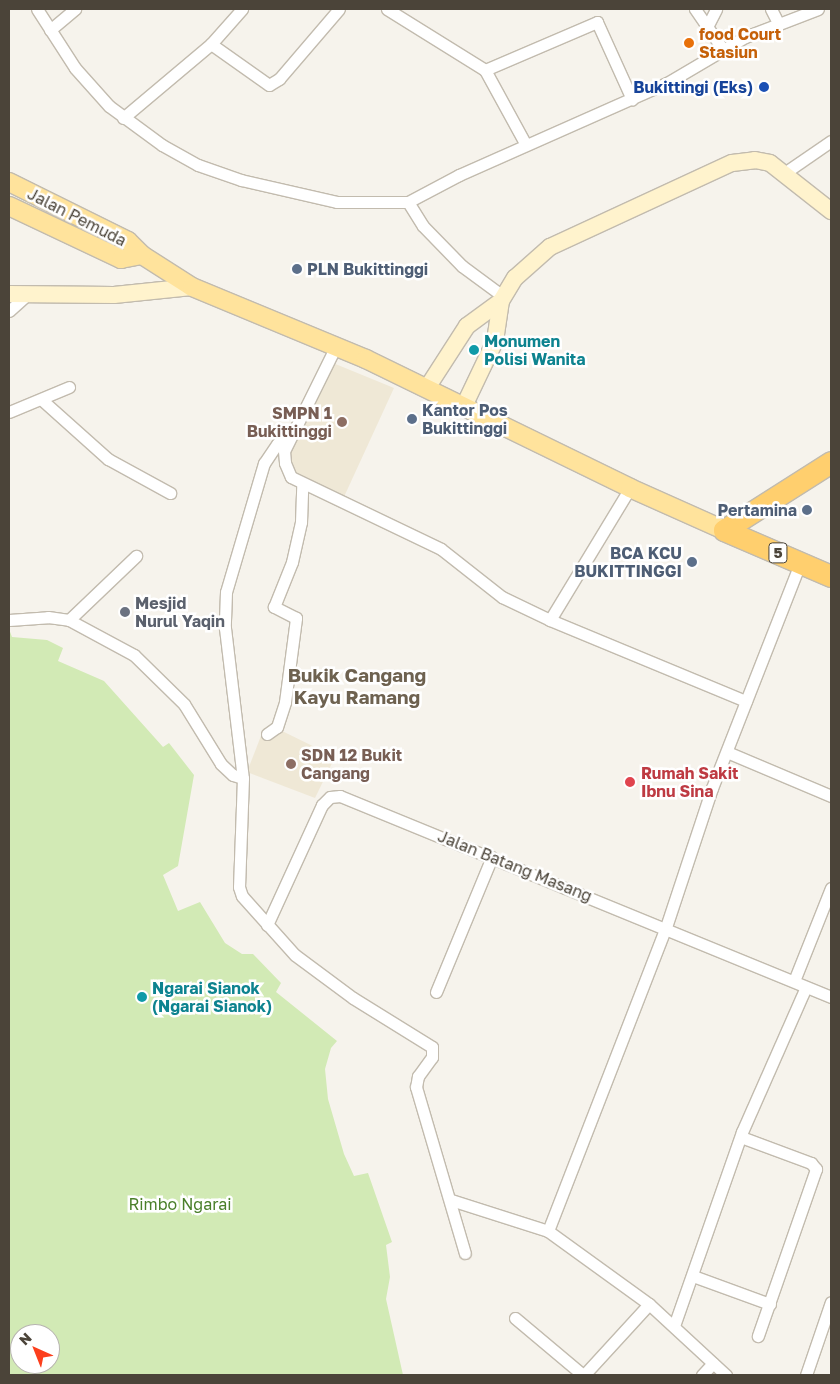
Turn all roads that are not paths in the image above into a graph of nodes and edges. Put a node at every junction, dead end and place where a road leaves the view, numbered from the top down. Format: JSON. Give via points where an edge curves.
{"nodes":[{"id":1,"x":37,"y":9,"type":"edge"},
{"id":2,"x":75,"y":9,"type":"edge"},
{"id":3,"x":242,"y":9,"type":"edge"},
{"id":4,"x":339,"y":9,"type":"edge"},
{"id":5,"x":387,"y":9,"type":"edge"},
{"id":6,"x":695,"y":9,"type":"edge"},
{"id":7,"x":716,"y":9,"type":"edge"},
{"id":8,"x":771,"y":9,"type":"edge"},
{"id":9,"x":818,"y":9,"type":"edge"},
{"id":10,"x":778,"y":22,"type":"junction"},
{"id":11,"x":708,"y":25,"type":"junction"},
{"id":12,"x":50,"y":30,"type":"junction"},
{"id":13,"x":210,"y":44,"type":"junction"},
{"id":14,"x":724,"y":52,"type":"junction"},
{"id":15,"x":485,"y":70,"type":"junction"},
{"id":16,"x":632,"y":99,"type":"junction"},
{"id":17,"x":123,"y":118,"type":"junction"},
{"id":18,"x":831,"y":141,"type":"edge"},
{"id":19,"x":526,"y":145,"type":"junction"},
{"id":20,"x":783,"y":174,"type":"junction"},
{"id":21,"x":9,"y":182,"type":"edge"},
{"id":22,"x":408,"y":202,"type":"junction"},
{"id":23,"x":9,"y":206,"type":"edge"},
{"id":24,"x":831,"y":211,"type":"edge"},
{"id":25,"x":142,"y":255,"type":"junction"},
{"id":26,"x":192,"y":287,"type":"junction"},
{"id":27,"x":29,"y":293,"type":"junction"},
{"id":28,"x":9,"y":294,"type":"edge"},
{"id":29,"x":502,"y":299,"type":"junction"},
{"id":30,"x":9,"y":311,"type":"edge"},
{"id":31,"x":336,"y":346,"type":"junction"},
{"id":32,"x":69,"y":387,"type":"dead end"},
{"id":33,"x":427,"y":388,"type":"junction"},
{"id":34,"x":42,"y":400,"type":"junction"},
{"id":35,"x":464,"y":406,"type":"junction"},
{"id":36,"x":9,"y":412,"type":"edge"},
{"id":37,"x":290,"y":434,"type":"junction"},
{"id":38,"x":831,"y":462,"type":"edge"},
{"id":39,"x":302,"y":485,"type":"junction"},
{"id":40,"x":630,"y":488,"type":"junction"},
{"id":41,"x":170,"y":493,"type":"dead end"},
{"id":42,"x":724,"y":530,"type":"junction"},
{"id":43,"x":136,"y":556,"type":"dead end"},
{"id":44,"x":800,"y":563,"type":"junction"},
{"id":45,"x":831,"y":576,"type":"edge"},
{"id":46,"x":9,"y":620,"type":"edge"},
{"id":47,"x":69,"y":620,"type":"junction"},
{"id":48,"x":550,"y":620,"type":"junction"},
{"id":49,"x":746,"y":700,"type":"junction"},
{"id":50,"x":267,"y":734,"type":"dead end"},
{"id":51,"x":727,"y":752,"type":"junction"},
{"id":52,"x":243,"y":778,"type":"junction"},
{"id":53,"x":831,"y":796,"type":"edge"},
{"id":54,"x":492,"y":857,"type":"junction"},
{"id":55,"x":831,"y":888,"type":"edge"},
{"id":56,"x":267,"y":925,"type":"junction"},
{"id":57,"x":666,"y":927,"type":"junction"},
{"id":58,"x":794,"y":981,"type":"junction"},
{"id":59,"x":806,"y":987,"type":"junction"},
{"id":60,"x":436,"y":992,"type":"dead end"},
{"id":61,"x":831,"y":997,"type":"edge"},
{"id":62,"x":741,"y":1137,"type":"junction"},
{"id":63,"x":451,"y":1200,"type":"junction"},
{"id":64,"x":548,"y":1231,"type":"junction"},
{"id":65,"x":465,"y":1254,"type":"dead end"},
{"id":66,"x":693,"y":1276,"type":"junction"},
{"id":67,"x":831,"y":1302,"type":"edge"},
{"id":68,"x":649,"y":1304,"type":"junction"},
{"id":69,"x":770,"y":1304,"type":"junction"},
{"id":70,"x":515,"y":1318,"type":"dead end"},
{"id":71,"x":674,"y":1326,"type":"junction"},
{"id":72,"x":827,"y":1329,"type":"edge"},
{"id":73,"x":758,"y":1336,"type":"dead end"},
{"id":74,"x":713,"y":1363,"type":"junction"},
{"id":75,"x":583,"y":1375,"type":"edge"},
{"id":76,"x":702,"y":1375,"type":"edge"},
{"id":77,"x":726,"y":1375,"type":"edge"},
{"id":78,"x":806,"y":1375,"type":"edge"}],
"edges":[{"from":1,"to":12,"type":"street"},
{"from":2,"to":12,"type":"street"},
{"from":3,"to":13,"type":"street"},
{"from":4,"to":13,"type":"street","via":[[279,79],[269,85]]},
{"from":5,"to":15,"type":"street"},
{"from":6,"to":11,"type":"street"},
{"from":7,"to":11,"type":"street"},
{"from":8,"to":10,"type":"street"},
{"from":9,"to":10,"type":"street"},
{"from":10,"to":14,"type":"street"},
{"from":11,"to":14,"type":"street"},
{"from":12,"to":17,"type":"street","via":[[87,84]]},
{"from":13,"to":17,"type":"street"},
{"from":14,"to":16,"type":"street"},
{"from":15,"to":16,"type":"street","via":[[597,22]]},
{"from":15,"to":19,"type":"street"},
{"from":16,"to":19,"type":"street"},
{"from":17,"to":22,"type":"street","via":[[198,165],[241,180],[337,202]]},
{"from":18,"to":20,"type":"street"},
{"from":19,"to":22,"type":"street"},
{"from":20,"to":24,"type":"street"},
{"from":20,"to":29,"type":"street","via":[[770,163],[755,160],[732,163],[550,247],[515,278]]},
{"from":21,"to":25,"type":"main road","name":"Jalan Pemuda","via":[[128,241]]},
{"from":22,"to":29,"type":"street","via":[[423,226],[462,266]]},
{"from":23,"to":25,"type":"main road","name":"Jalan Pemuda","via":[[121,260]]},
{"from":25,"to":26,"type":"main road","name":"Jalan Pemuda"},
{"from":26,"to":27,"type":"street","via":[[114,294]]},
{"from":26,"to":31,"type":"main road","name":"Jalan Pemuda"},
{"from":27,"to":28,"type":"street"},
{"from":27,"to":30,"type":"street"},
{"from":29,"to":33,"type":"street","via":[[467,326]]},
{"from":29,"to":35,"type":"street","via":[[495,341]]},
{"from":31,"to":33,"type":"main road","name":"Jalan Pemuda"},
{"from":31,"to":37,"type":"street"},
{"from":32,"to":34,"type":"street"},
{"from":33,"to":35,"type":"main road","name":"Jalan Pemuda"},
{"from":34,"to":36,"type":"street"},
{"from":34,"to":41,"type":"street","via":[[108,459]]},
{"from":35,"to":40,"type":"main road","name":"Jalan Pemuda"},
{"from":37,"to":39,"type":"street","via":[[284,463],[291,477]]},
{"from":37,"to":52,"type":"street","via":[[277,444],[264,464],[226,592],[225,628]]},
{"from":38,"to":42,"type":"highway"},
{"from":39,"to":48,"type":"street","via":[[412,532],[441,549],[493,591]]},
{"from":39,"to":50,"type":"street","via":[[302,522],[292,562],[274,607],[296,618],[285,702],[277,727]]},
{"from":40,"to":42,"type":"main road","name":"Jalan Pemuda"},
{"from":40,"to":48,"type":"street"},
{"from":42,"to":44,"type":"highway","number":"5"},
{"from":43,"to":47,"type":"street"},
{"from":44,"to":45,"type":"highway","number":"5"},
{"from":44,"to":49,"type":"street"},
{"from":46,"to":47,"type":"street","via":[[48,617]]},
{"from":47,"to":52,"type":"street","via":[[114,642],[154,672],[184,704],[221,764],[233,775]]},
{"from":48,"to":49,"type":"street"},
{"from":49,"to":51,"type":"street"},
{"from":51,"to":53,"type":"street"},
{"from":51,"to":57,"type":"street"},
{"from":52,"to":56,"type":"street","via":[[237,878],[242,896]]},
{"from":54,"to":56,"type":"street","name":"Jalan Batang Masang","via":[[340,796],[330,797],[322,805]]},
{"from":54,"to":57,"type":"street","name":"Jalan Batang Masang"},
{"from":54,"to":60,"type":"street"},
{"from":55,"to":58,"type":"street"},
{"from":56,"to":63,"type":"street","via":[[288,949],[319,974],[432,1047],[432,1057],[418,1076],[416,1087],[425,1125]]},
{"from":57,"to":58,"type":"street","name":"Jalan Batang Masang"},
{"from":57,"to":64,"type":"street"},
{"from":58,"to":59,"type":"street","name":"Jalan Batang Masang"},
{"from":59,"to":61,"type":"street","name":"Jalan Batang Masang"},
{"from":59,"to":62,"type":"street"},
{"from":62,"to":66,"type":"street"},
{"from":62,"to":69,"type":"street","via":[[811,1163],[816,1169]]},
{"from":63,"to":64,"type":"street"},
{"from":63,"to":65,"type":"street"},
{"from":64,"to":68,"type":"street"},
{"from":66,"to":69,"type":"street"},
{"from":66,"to":71,"type":"street"},
{"from":67,"to":72,"type":"street"},
{"from":68,"to":71,"type":"street"},
{"from":68,"to":75,"type":"street"},
{"from":69,"to":73,"type":"street"},
{"from":70,"to":75,"type":"street"},
{"from":71,"to":74,"type":"street"},
{"from":72,"to":78,"type":"street"},
{"from":74,"to":76,"type":"street"},
{"from":74,"to":77,"type":"street"}]}
